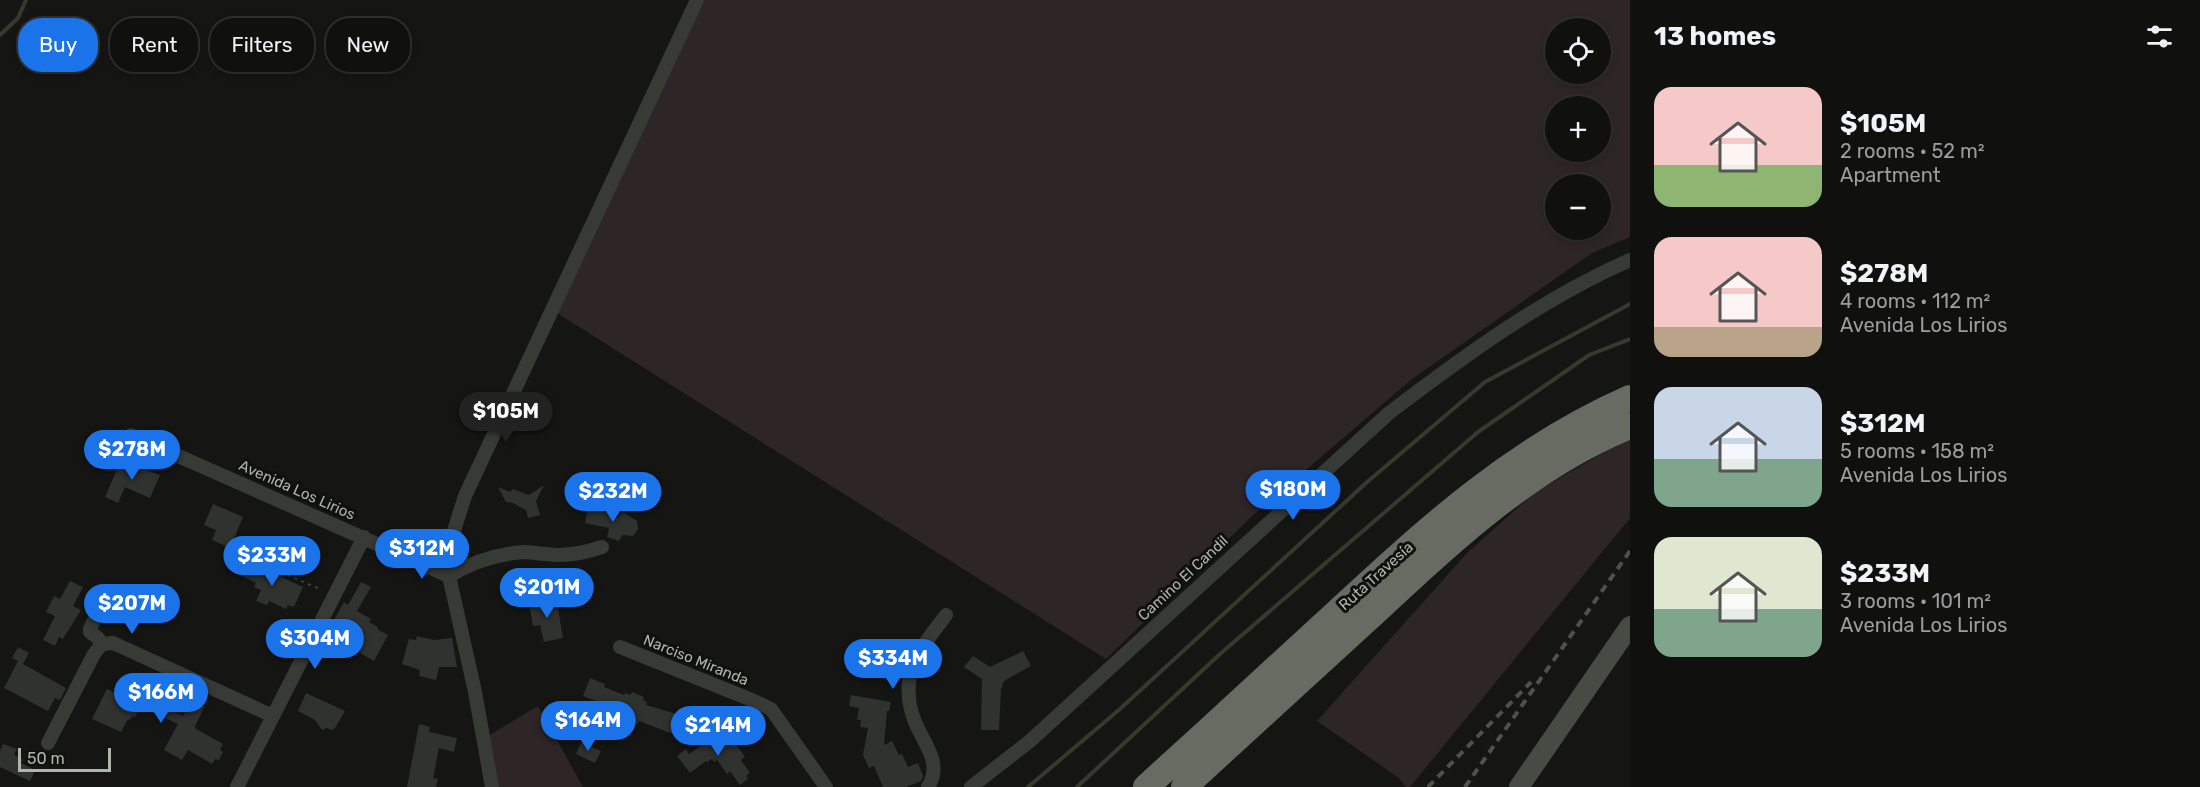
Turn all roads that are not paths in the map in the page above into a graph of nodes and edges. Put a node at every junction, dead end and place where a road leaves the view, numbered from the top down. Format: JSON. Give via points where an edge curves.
{"nodes":[{"id":1,"x":697,"y":0,"type":"edge"},
{"id":2,"x":1630,"y":260,"type":"edge"},
{"id":3,"x":1630,"y":398,"type":"edge"},
{"id":4,"x":1630,"y":426,"type":"edge"},
{"id":5,"x":131,"y":435,"type":"dead end"},
{"id":6,"x":364,"y":537,"type":"junction"},
{"id":7,"x":602,"y":547,"type":"dead end"},
{"id":8,"x":449,"y":576,"type":"junction"},
{"id":9,"x":105,"y":597,"type":"dead end"},
{"id":10,"x":946,"y":615,"type":"dead end"},
{"id":11,"x":1630,"y":626,"type":"edge"},
{"id":12,"x":102,"y":645,"type":"junction"},
{"id":13,"x":620,"y":647,"type":"dead end"},
{"id":14,"x":273,"y":716,"type":"junction"},
{"id":15,"x":48,"y":743,"type":"dead end"},
{"id":16,"x":237,"y":787,"type":"edge"},
{"id":17,"x":492,"y":787,"type":"edge"},
{"id":18,"x":826,"y":787,"type":"edge"},
{"id":19,"x":928,"y":787,"type":"edge"},
{"id":20,"x":971,"y":787,"type":"edge"},
{"id":21,"x":1146,"y":787,"type":"edge"},
{"id":22,"x":1184,"y":787,"type":"edge"},
{"id":23,"x":1519,"y":787,"type":"edge"}],
"edges":[{"from":1,"to":8,"type":"street","via":[[465,496],[446,556]]},
{"from":2,"to":20,"type":"street","name":"Camino El Candil","via":[[1541,307],[1389,413],[1038,733]]},
{"from":3,"to":21,"type":"highway","name":"Ruta Travesía","via":[[1537,447],[1474,491]]},
{"from":4,"to":22,"type":"highway","name":"Ruta Travesía","via":[[1568,455],[1495,505]]},
{"from":5,"to":6,"type":"street","name":"Avenida Los Lirios"},
{"from":6,"to":8,"type":"street","name":"Avenida Los Lirios"},
{"from":6,"to":14,"type":"street"},
{"from":7,"to":8,"type":"street","via":[[577,554],[508,554],[469,565]]},
{"from":8,"to":17,"type":"street"},
{"from":9,"to":12,"type":"street","via":[[90,629]]},
{"from":10,"to":19,"type":"street","via":[[913,664],[909,685],[912,714],[934,763]]},
{"from":11,"to":23,"type":"main road"},
{"from":12,"to":14,"type":"street","via":[[112,644],[148,658]]},
{"from":12,"to":15,"type":"street"},
{"from":13,"to":18,"type":"street","name":"Narciso Miranda","via":[[771,709]]},
{"from":14,"to":16,"type":"street"}]}
